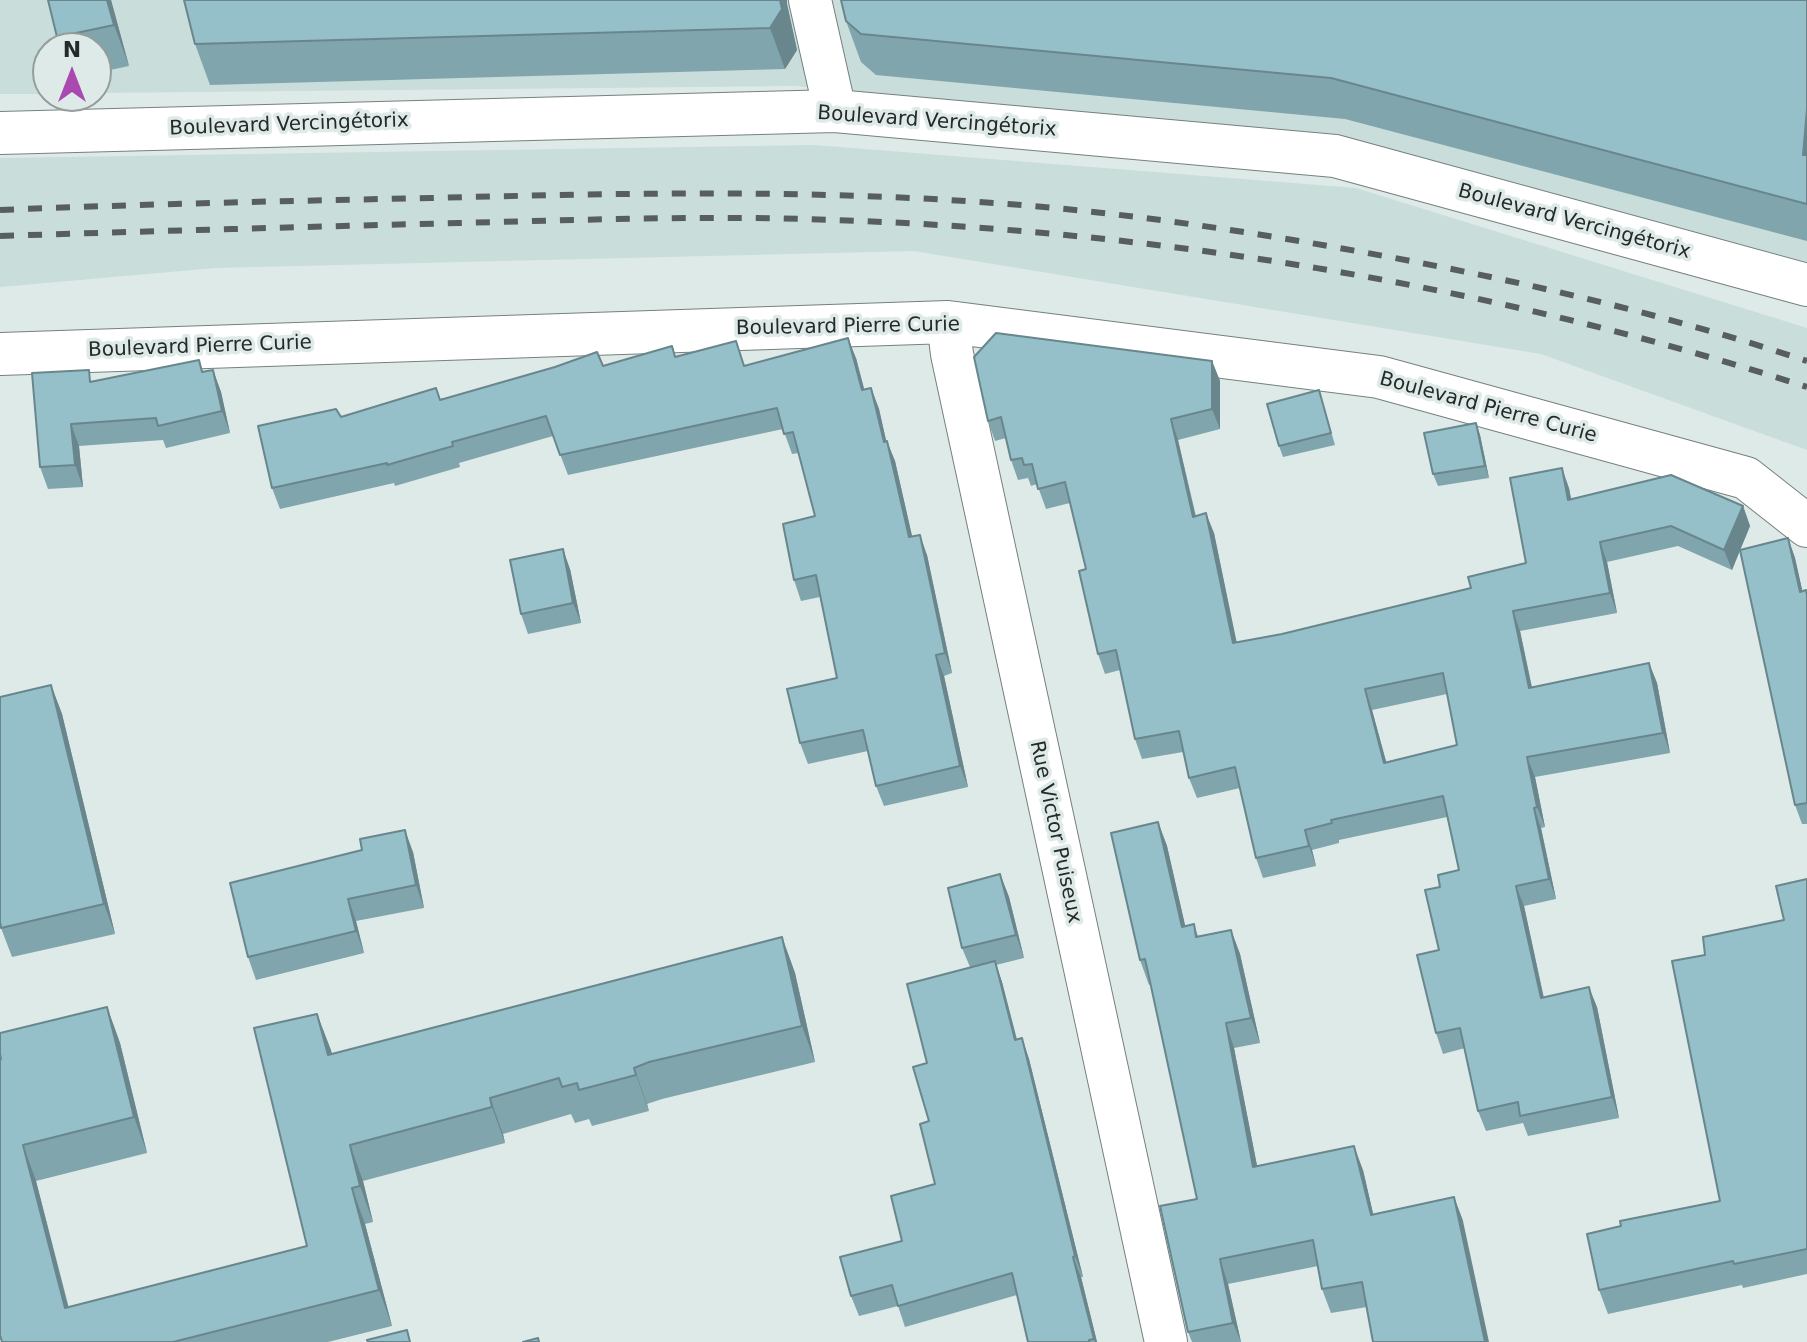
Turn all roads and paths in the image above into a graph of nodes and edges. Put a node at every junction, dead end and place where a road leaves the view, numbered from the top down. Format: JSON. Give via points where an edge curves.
{"nodes":[{"id":1,"x":810,"y":0,"type":"edge"},
{"id":2,"x":835,"y":111,"type":"junction"},
{"id":3,"x":0,"y":133,"type":"edge"},
{"id":4,"x":1807,"y":285,"type":"edge"},
{"id":5,"x":948,"y":322,"type":"junction"},
{"id":6,"x":0,"y":354,"type":"edge"},
{"id":7,"x":1807,"y":526,"type":"edge"},
{"id":8,"x":1166,"y":1342,"type":"edge"}],
"edges":[{"from":1,"to":2,"type":"street"},
{"from":2,"to":3,"type":"street","name":"Boulevard Vercingétorix"},
{"from":2,"to":4,"type":"street","name":"Boulevard Vercingétorix","via":[[1335,156]]},
{"from":5,"to":6,"type":"street","name":"Boulevard Pierre Curie"},
{"from":5,"to":7,"type":"street","name":"Boulevard Pierre Curie","via":[[1379,377],[1746,478]]},
{"from":5,"to":8,"type":"street","name":"Rue Victor Puiseux"}]}
